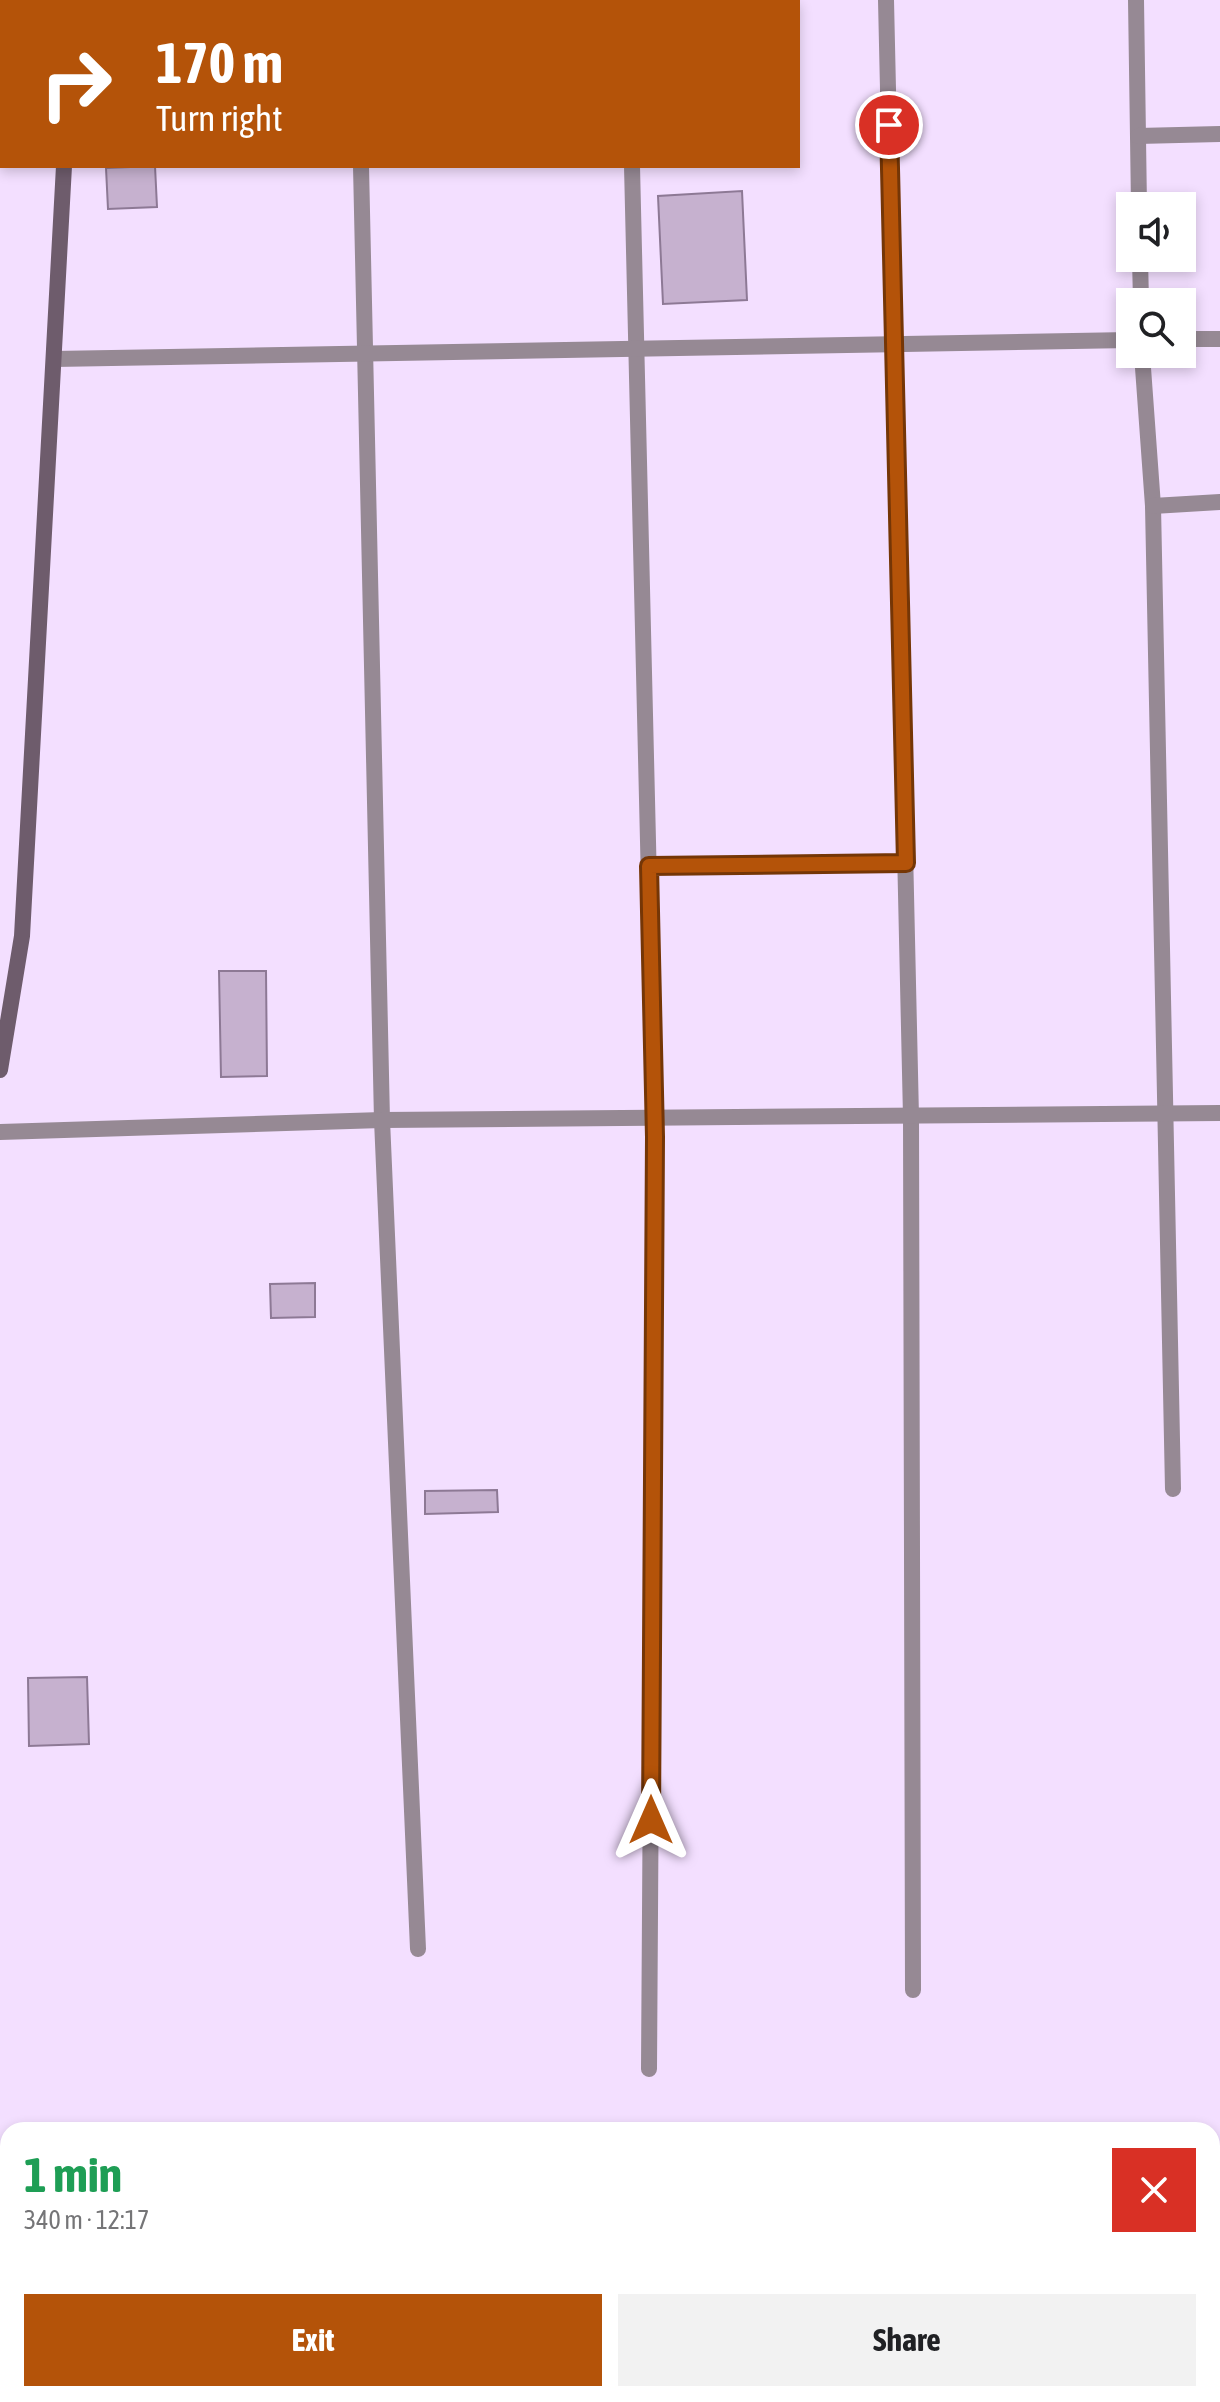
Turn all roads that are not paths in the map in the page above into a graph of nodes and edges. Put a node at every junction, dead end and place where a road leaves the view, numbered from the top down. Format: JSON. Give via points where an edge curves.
{"nodes":[{"id":1,"x":886,"y":0,"type":"edge"},
{"id":2,"x":1136,"y":0,"type":"edge"},
{"id":3,"x":1220,"y":134,"type":"edge"},
{"id":4,"x":1138,"y":136,"type":"junction"},
{"id":5,"x":64,"y":168,"type":"edge"},
{"id":6,"x":361,"y":168,"type":"edge"},
{"id":7,"x":632,"y":168,"type":"edge"},
{"id":8,"x":1139,"y":192,"type":"edge"},
{"id":9,"x":1196,"y":339,"type":"edge"},
{"id":10,"x":1220,"y":339,"type":"edge"},
{"id":11,"x":1116,"y":340,"type":"edge"},
{"id":12,"x":895,"y":344,"type":"junction"},
{"id":13,"x":637,"y":349,"type":"junction"},
{"id":14,"x":366,"y":353,"type":"junction"},
{"id":15,"x":54,"y":359,"type":"junction"},
{"id":16,"x":1143,"y":368,"type":"edge"},
{"id":17,"x":1220,"y":502,"type":"edge"},
{"id":18,"x":1153,"y":506,"type":"junction"},
{"id":19,"x":906,"y":863,"type":"junction"},
{"id":20,"x":649,"y":866,"type":"junction"},
{"id":21,"x":0,"y":1070,"type":"edge"},
{"id":22,"x":1220,"y":1113,"type":"edge"},
{"id":23,"x":655,"y":1116,"type":"junction"},
{"id":24,"x":1168,"y":1116,"type":"junction"},
{"id":25,"x":911,"y":1117,"type":"junction"},
{"id":26,"x":382,"y":1120,"type":"junction"},
{"id":27,"x":0,"y":1132,"type":"edge"},
{"id":28,"x":1173,"y":1489,"type":"dead end"},
{"id":29,"x":418,"y":1949,"type":"dead end"},
{"id":30,"x":913,"y":1990,"type":"dead end"},
{"id":31,"x":649,"y":2069,"type":"dead end"}],
"edges":[{"from":1,"to":12,"type":"street"},
{"from":2,"to":4,"type":"street"},
{"from":3,"to":4,"type":"street"},
{"from":4,"to":8,"type":"street"},
{"from":5,"to":15,"type":"main road"},
{"from":6,"to":14,"type":"street"},
{"from":7,"to":13,"type":"street"},
{"from":9,"to":10,"type":"street"},
{"from":11,"to":12,"type":"street"},
{"from":12,"to":13,"type":"street"},
{"from":12,"to":19,"type":"street"},
{"from":13,"to":14,"type":"street"},
{"from":13,"to":20,"type":"street"},
{"from":14,"to":15,"type":"street"},
{"from":14,"to":26,"type":"street"},
{"from":15,"to":21,"type":"main road","via":[[22,936]]},
{"from":16,"to":18,"type":"street"},
{"from":17,"to":18,"type":"street"},
{"from":18,"to":24,"type":"street"},
{"from":19,"to":20,"type":"street"},
{"from":19,"to":25,"type":"street"},
{"from":20,"to":23,"type":"street"},
{"from":22,"to":24,"type":"street"},
{"from":23,"to":25,"type":"street"},
{"from":23,"to":26,"type":"street"},
{"from":23,"to":31,"type":"street"},
{"from":24,"to":25,"type":"street"},
{"from":24,"to":28,"type":"street"},
{"from":25,"to":30,"type":"street"},
{"from":26,"to":27,"type":"street"},
{"from":26,"to":29,"type":"street"}]}
